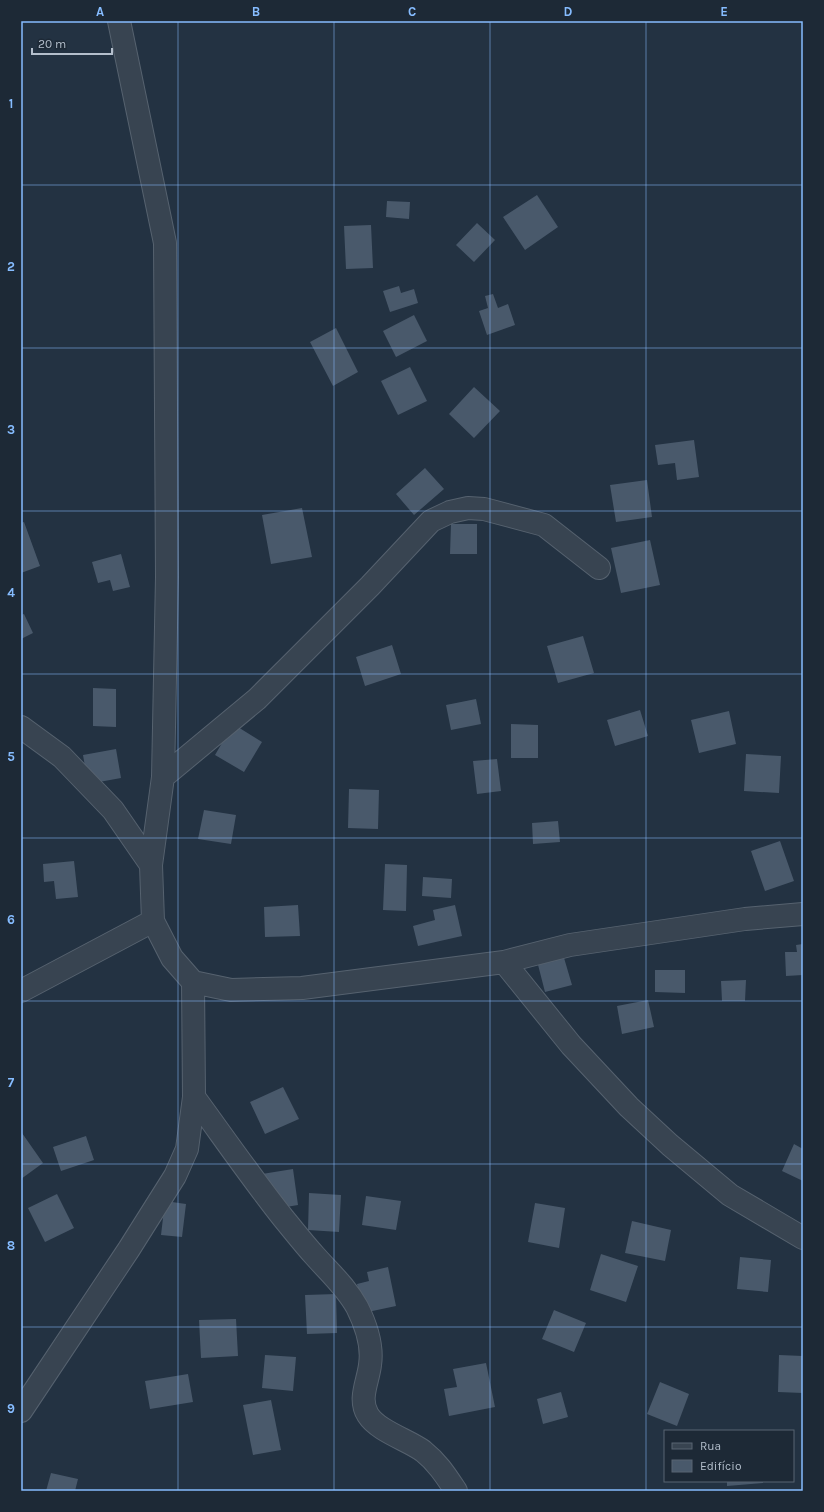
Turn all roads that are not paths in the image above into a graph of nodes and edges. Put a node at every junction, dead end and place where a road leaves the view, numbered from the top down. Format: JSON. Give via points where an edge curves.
{"nodes":[{"id":1,"x":119,"y":21,"type":"edge"},
{"id":2,"x":599,"y":568,"type":"dead end"},
{"id":3,"x":21,"y":727,"type":"edge"},
{"id":4,"x":163,"y":777,"type":"junction"},
{"id":5,"x":151,"y":865,"type":"junction"},
{"id":6,"x":803,"y":914,"type":"edge"},
{"id":7,"x":153,"y":921,"type":"junction"},
{"id":8,"x":504,"y":962,"type":"junction"},
{"id":9,"x":193,"y":982,"type":"junction"},
{"id":10,"x":21,"y":991,"type":"edge"},
{"id":11,"x":194,"y":1097,"type":"junction"},
{"id":12,"x":803,"y":1238,"type":"edge"},
{"id":13,"x":21,"y":1411,"type":"edge"},
{"id":14,"x":456,"y":1491,"type":"edge"}],
"edges":[{"from":1,"to":4,"type":"street","via":[[165,243],[167,576]]},
{"from":2,"to":4,"type":"street","via":[[544,525],[484,509],[468,508],[450,512],[432,521],[258,699]]},
{"from":3,"to":5,"type":"street","via":[[62,757],[108,805]]},
{"from":4,"to":5,"type":"street"},
{"from":5,"to":7,"type":"street"},
{"from":6,"to":8,"type":"street","via":[[745,919],[570,945]]},
{"from":7,"to":9,"type":"street","via":[[172,958]]},
{"from":7,"to":10,"type":"street"},
{"from":8,"to":9,"type":"street","via":[[302,988],[231,990]]},
{"from":8,"to":12,"type":"street","via":[[571,1045],[629,1107],[670,1145],[730,1195]]},
{"from":9,"to":11,"type":"street"},
{"from":11,"to":13,"type":"street","via":[[187,1149],[175,1176]]},
{"from":11,"to":14,"type":"street","via":[[283,1218],[346,1289],[357,1308],[371,1348],[364,1397],[368,1415],[379,1427],[423,1451],[439,1465]]}]}
